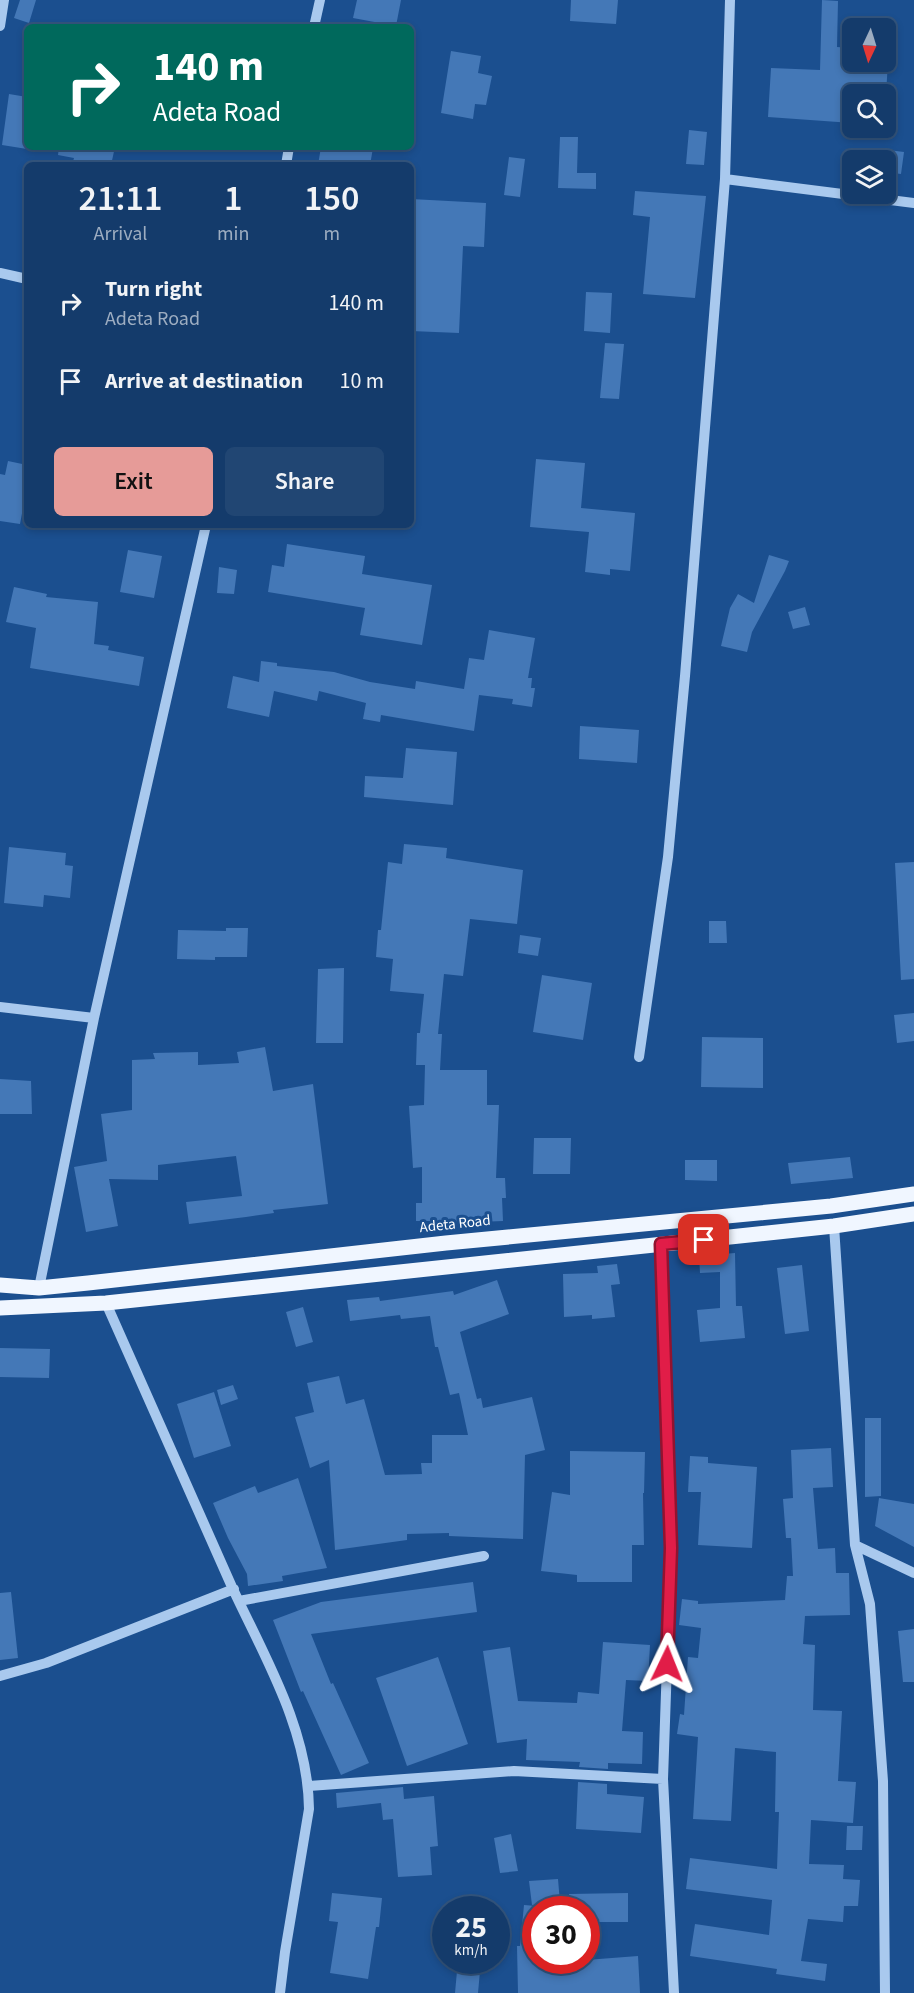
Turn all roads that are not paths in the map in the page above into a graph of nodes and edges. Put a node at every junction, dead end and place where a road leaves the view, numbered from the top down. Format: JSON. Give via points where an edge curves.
{"nodes":[{"id":1,"x":4,"y":0,"type":"edge"},
{"id":2,"x":320,"y":0,"type":"edge"},
{"id":3,"x":730,"y":0,"type":"edge"},
{"id":4,"x":315,"y":24,"type":"edge"},
{"id":5,"x":0,"y":26,"type":"edge"},
{"id":6,"x":725,"y":179,"type":"junction"},
{"id":7,"x":914,"y":203,"type":"edge"},
{"id":8,"x":0,"y":273,"type":"edge"},
{"id":9,"x":24,"y":278,"type":"edge"},
{"id":10,"x":205,"y":528,"type":"edge"},
{"id":11,"x":0,"y":1007,"type":"edge"},
{"id":12,"x":94,"y":1018,"type":"junction"},
{"id":13,"x":639,"y":1057,"type":"dead end"},
{"id":14,"x":914,"y":1194,"type":"edge"},
{"id":15,"x":914,"y":1214,"type":"edge"},
{"id":16,"x":834,"y":1226,"type":"junction"},
{"id":17,"x":661,"y":1244,"type":"junction"},
{"id":18,"x":0,"y":1285,"type":"edge"},
{"id":19,"x":39,"y":1288,"type":"junction"},
{"id":20,"x":106,"y":1304,"type":"junction"},
{"id":21,"x":0,"y":1308,"type":"edge"},
{"id":22,"x":855,"y":1545,"type":"junction"},
{"id":23,"x":484,"y":1556,"type":"dead end"},
{"id":24,"x":914,"y":1573,"type":"edge"},
{"id":25,"x":234,"y":1589,"type":"junction"},
{"id":26,"x":239,"y":1601,"type":"junction"},
{"id":27,"x":0,"y":1676,"type":"edge"},
{"id":28,"x":663,"y":1779,"type":"junction"},
{"id":29,"x":309,"y":1786,"type":"junction"},
{"id":30,"x":280,"y":1993,"type":"edge"},
{"id":31,"x":674,"y":1993,"type":"edge"},
{"id":32,"x":885,"y":1993,"type":"edge"}],
"edges":[{"from":1,"to":5,"type":"street"},
{"from":2,"to":4,"type":"street"},
{"from":3,"to":6,"type":"street"},
{"from":6,"to":7,"type":"street"},
{"from":6,"to":13,"type":"street","via":[[668,857]]},
{"from":8,"to":9,"type":"street"},
{"from":10,"to":12,"type":"street"},
{"from":11,"to":12,"type":"street"},
{"from":12,"to":19,"type":"street"},
{"from":14,"to":19,"type":"main road","name":"Adeta Road","via":[[831,1206]]},
{"from":15,"to":16,"type":"main road"},
{"from":16,"to":17,"type":"main road"},
{"from":16,"to":22,"type":"street"},
{"from":17,"to":20,"type":"main road"},
{"from":17,"to":28,"type":"street","via":[[671,1548]]},
{"from":18,"to":19,"type":"main road","name":"Adeta Road"},
{"from":20,"to":21,"type":"main road"},
{"from":20,"to":25,"type":"street"},
{"from":22,"to":24,"type":"street"},
{"from":22,"to":32,"type":"street","via":[[870,1604],[882,1769]]},
{"from":23,"to":26,"type":"street"},
{"from":25,"to":26,"type":"street"},
{"from":25,"to":27,"type":"street","via":[[46,1663]]},
{"from":26,"to":29,"type":"street","via":[[280,1688],[304,1757]]},
{"from":28,"to":29,"type":"street","via":[[514,1771]]},
{"from":28,"to":31,"type":"street"},
{"from":29,"to":30,"type":"street","via":[[309,1809]]}]}
